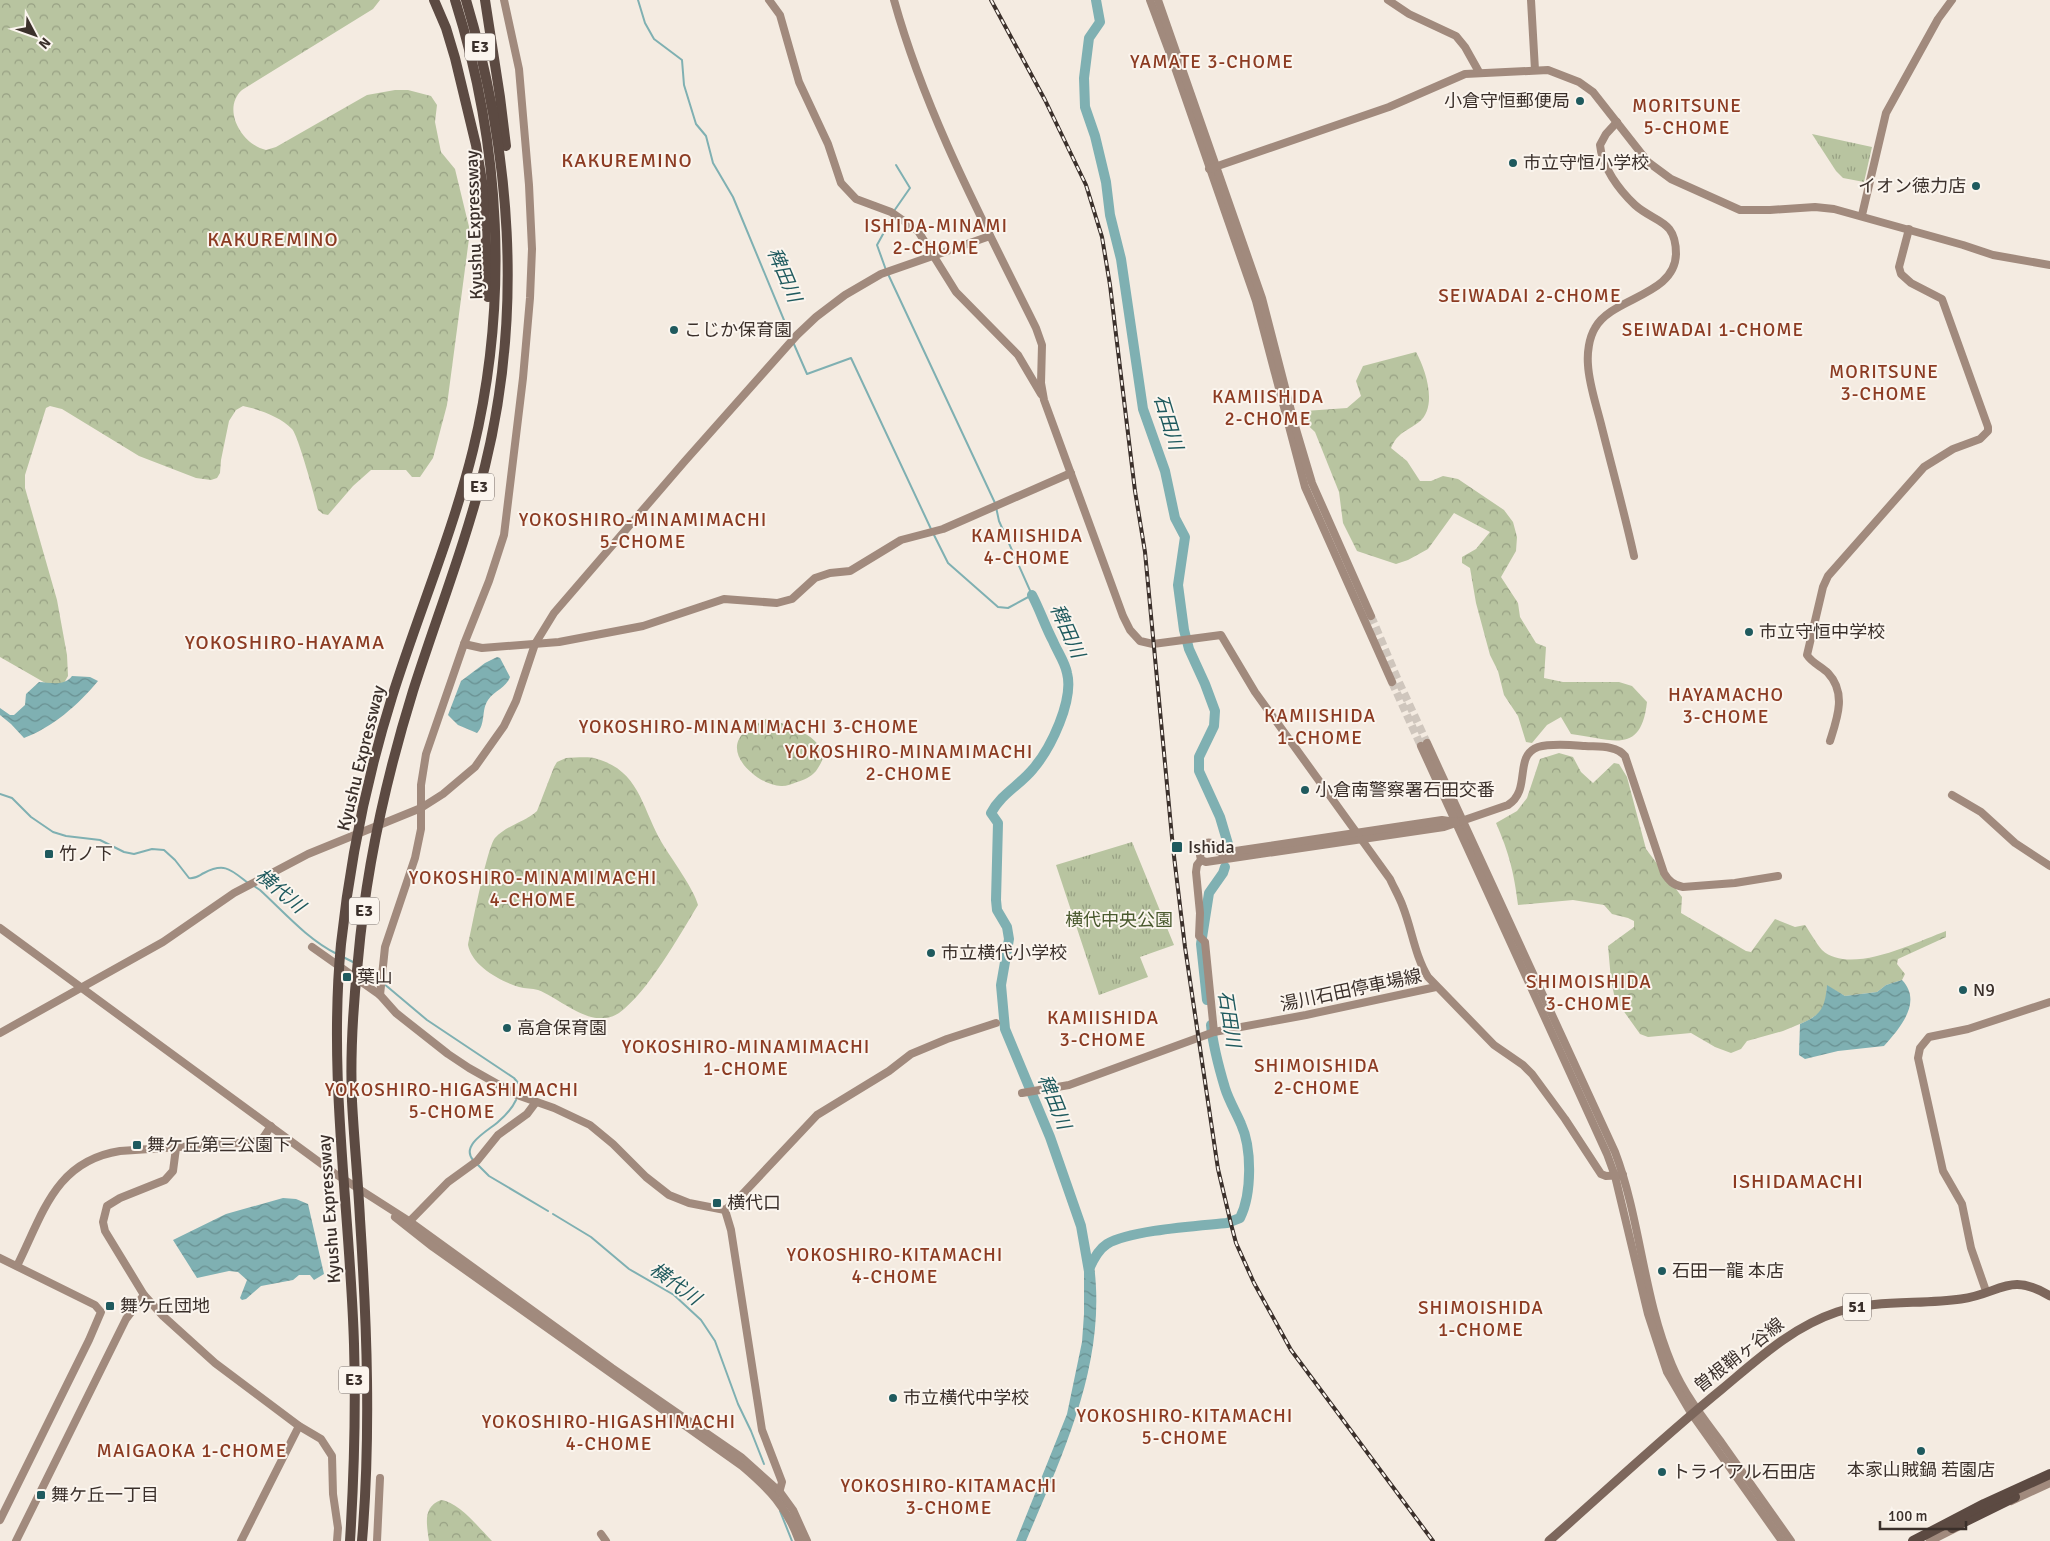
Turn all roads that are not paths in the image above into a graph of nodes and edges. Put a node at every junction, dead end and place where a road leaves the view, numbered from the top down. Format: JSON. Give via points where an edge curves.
{"nodes":[{"id":1,"x":434,"y":0,"type":"edge"},
{"id":2,"x":455,"y":0,"type":"edge"},
{"id":3,"x":466,"y":0,"type":"edge"},
{"id":4,"x":485,"y":0,"type":"edge"},
{"id":5,"x":504,"y":0,"type":"edge"},
{"id":6,"x":769,"y":0,"type":"edge"},
{"id":7,"x":894,"y":0,"type":"edge"},
{"id":8,"x":1150,"y":0,"type":"edge"},
{"id":9,"x":1158,"y":0,"type":"edge"},
{"id":10,"x":1388,"y":0,"type":"edge"},
{"id":11,"x":1531,"y":0,"type":"edge"},
{"id":12,"x":1952,"y":0,"type":"edge"},
{"id":13,"x":1535,"y":70,"type":"junction"},
{"id":14,"x":1479,"y":72,"type":"junction"},
{"id":15,"x":495,"y":96,"type":"junction"},
{"id":16,"x":1617,"y":122,"type":"junction"},
{"id":17,"x":1213,"y":168,"type":"junction"},
{"id":18,"x":1862,"y":215,"type":"junction"},
{"id":19,"x":1909,"y":229,"type":"junction"},
{"id":20,"x":990,"y":236,"type":"junction"},
{"id":21,"x":934,"y":256,"type":"junction"},
{"id":22,"x":2050,"y":266,"type":"edge"},
{"id":23,"x":1044,"y":400,"type":"junction"},
{"id":24,"x":472,"y":452,"type":"junction"},
{"id":25,"x":1071,"y":473,"type":"junction"},
{"id":26,"x":1634,"y":556,"type":"dead end"},
{"id":27,"x":1371,"y":616,"type":"tunnel mouth"},
{"id":28,"x":464,"y":644,"type":"junction"},
{"id":29,"x":535,"y":644,"type":"junction"},
{"id":30,"x":1392,"y":682,"type":"tunnel mouth"},
{"id":31,"x":1830,"y":741,"type":"dead end"},
{"id":32,"x":1424,"y":744,"type":"tunnel mouth"},
{"id":33,"x":1952,"y":795,"type":"dead end"},
{"id":34,"x":421,"y":808,"type":"junction"},
{"id":35,"x":1460,"y":821,"type":"junction"},
{"id":36,"x":1354,"y":832,"type":"junction"},
{"id":37,"x":1360,"y":839,"type":"junction"},
{"id":38,"x":1201,"y":860,"type":"junction"},
{"id":39,"x":2050,"y":866,"type":"edge"},
{"id":40,"x":1778,"y":876,"type":"dead end"},
{"id":41,"x":0,"y":928,"type":"edge"},
{"id":42,"x":312,"y":947,"type":"dead end"},
{"id":43,"x":1436,"y":987,"type":"junction"},
{"id":44,"x":84,"y":988,"type":"junction"},
{"id":45,"x":380,"y":995,"type":"junction"},
{"id":46,"x":2050,"y":1002,"type":"edge"},
{"id":47,"x":996,"y":1023,"type":"dead end"},
{"id":48,"x":1214,"y":1032,"type":"junction"},
{"id":49,"x":0,"y":1033,"type":"edge"},
{"id":50,"x":1022,"y":1093,"type":"dead end"},
{"id":51,"x":536,"y":1102,"type":"junction"},
{"id":52,"x":271,"y":1126,"type":"junction"},
{"id":53,"x":176,"y":1148,"type":"junction"},
{"id":54,"x":1619,"y":1175,"type":"junction"},
{"id":55,"x":724,"y":1210,"type":"junction"},
{"id":56,"x":407,"y":1224,"type":"junction"},
{"id":57,"x":0,"y":1258,"type":"edge"},
{"id":58,"x":17,"y":1266,"type":"junction"},
{"id":59,"x":1986,"y":1291,"type":"junction"},
{"id":60,"x":144,"y":1295,"type":"junction"},
{"id":61,"x":2050,"y":1296,"type":"edge"},
{"id":62,"x":1694,"y":1411,"type":"junction"},
{"id":63,"x":299,"y":1426,"type":"junction"},
{"id":64,"x":2050,"y":1473,"type":"edge"},
{"id":65,"x":380,"y":1478,"type":"dead end"},
{"id":66,"x":2050,"y":1482,"type":"edge"},
{"id":67,"x":778,"y":1494,"type":"junction"},
{"id":68,"x":0,"y":1520,"type":"edge"},
{"id":69,"x":16,"y":1541,"type":"edge"},
{"id":70,"x":241,"y":1541,"type":"edge"},
{"id":71,"x":337,"y":1541,"type":"edge"},
{"id":72,"x":350,"y":1541,"type":"edge"},
{"id":73,"x":362,"y":1541,"type":"edge"},
{"id":74,"x":377,"y":1541,"type":"edge"},
{"id":75,"x":799,"y":1541,"type":"edge"},
{"id":76,"x":807,"y":1541,"type":"edge"},
{"id":77,"x":1549,"y":1541,"type":"edge"},
{"id":78,"x":1782,"y":1541,"type":"edge"},
{"id":79,"x":1791,"y":1541,"type":"edge"},
{"id":80,"x":1911,"y":1541,"type":"edge"},
{"id":81,"x":1929,"y":1541,"type":"edge"}],
"edges":[{"from":1,"to":24,"type":"highway","via":[[446,28],[476,145],[484,193],[487,341]]},
{"from":2,"to":24,"type":"highway","name":"Kyushu Expressway","number":"E3","via":[[478,85],[492,180],[496,268],[488,373]]},
{"from":3,"to":15,"type":"highway","name":"Kyushu Expressway","number":"E3"},
{"from":4,"to":15,"type":"highway"},
{"from":5,"to":28,"type":"street","via":[[519,69],[529,185],[530,298],[504,535],[490,581]]},
{"from":6,"to":21,"type":"street","via":[[780,15],[799,82],[828,144],[840,183],[856,199],[891,212],[918,231]]},
{"from":7,"to":20,"type":"street","via":[[949,153]]},
{"from":8,"to":17,"type":"street"},
{"from":9,"to":17,"type":"street"},
{"from":10,"to":14,"type":"street","via":[[1409,14],[1456,36]]},
{"from":11,"to":13,"type":"street"},
{"from":12,"to":18,"type":"street","via":[[1938,19],[1886,113]]},
{"from":13,"to":14,"type":"street"},
{"from":13,"to":16,"type":"street","via":[[1548,70],[1585,85]]},
{"from":14,"to":17,"type":"street","via":[[1465,74],[1389,107]]},
{"from":15,"to":73,"type":"highway","name":"Kyushu Expressway","number":"E3","via":[[506,205],[508,279],[500,385],[485,464],[384,794],[370,866],[354,998],[352,1097],[367,1342],[367,1482]]},
{"from":16,"to":18,"type":"street","via":[[1648,162],[1661,173],[1740,210],[1815,207]]},
{"from":16,"to":26,"type":"street","via":[[1600,145],[1606,167],[1636,206],[1667,225],[1676,253],[1675,262],[1663,281],[1600,321],[1589,346],[1588,364],[1594,398]]},
{"from":17,"to":27,"type":"street","via":[[1274,336],[1312,483]]},
{"from":17,"to":30,"type":"street","via":[[1256,301],[1305,487]]},
{"from":18,"to":19,"type":"street"},
{"from":19,"to":22,"type":"street","via":[[1993,255]]},
{"from":19,"to":31,"type":"street","via":[[1899,267],[1901,274],[1942,300],[1988,431],[1980,439],[1924,467],[1828,576],[1807,655],[1829,674],[1839,695],[1839,709]]},
{"from":20,"to":21,"type":"street"},
{"from":20,"to":23,"type":"street","via":[[1042,345]]},
{"from":21,"to":23,"type":"street","via":[[956,292],[1018,355]]},
{"from":21,"to":29,"type":"street","via":[[881,274],[816,317],[797,335],[554,613]]},
{"from":23,"to":25,"type":"street"},
{"from":24,"to":72,"type":"highway","name":"Kyushu Expressway","number":"E3","via":[[447,541],[392,695],[364,799],[341,945],[338,1097],[354,1343],[355,1421]]},
{"from":25,"to":29,"type":"street","via":[[943,529],[901,540],[850,572],[815,578],[792,599],[777,603],[724,599],[643,626]]},
{"from":25,"to":36,"type":"street","via":[[1130,630],[1140,641],[1153,644],[1221,635],[1254,692]]},
{"from":28,"to":29,"type":"street","via":[[482,648]]},
{"from":28,"to":34,"type":"street","via":[[426,754]]},
{"from":29,"to":34,"type":"street","via":[[516,702],[491,746],[475,767]]},
{"from":32,"to":35,"type":"street"},
{"from":33,"to":39,"type":"street","via":[[1981,812],[2015,843]]},
{"from":34,"to":44,"type":"street","via":[[338,840],[234,893],[163,942]]},
{"from":34,"to":45,"type":"street","via":[[421,828],[414,858],[385,947]]},
{"from":35,"to":36,"type":"street","via":[[1442,820]]},
{"from":35,"to":37,"type":"street"},
{"from":35,"to":40,"type":"street","via":[[1508,805],[1516,799],[1522,786],[1524,762],[1535,748],[1550,745],[1611,748],[1623,753],[1628,762],[1664,873],[1675,886],[1735,883]]},
{"from":35,"to":54,"type":"street"},
{"from":36,"to":37,"type":"street"},
{"from":36,"to":38,"type":"street","via":[[1222,853],[1212,843],[1207,843],[1199,850]]},
{"from":37,"to":38,"type":"street","via":[[1206,862]]},
{"from":37,"to":43,"type":"street","via":[[1390,879],[1403,906],[1422,968]]},
{"from":38,"to":48,"type":"street","via":[[1196,872],[1199,936],[1205,942]]},
{"from":41,"to":44,"type":"street"},
{"from":42,"to":45,"type":"street"},
{"from":43,"to":48,"type":"street","name":"湯川石田停車場線"},
{"from":43,"to":54,"type":"street","name":"湯川石田停車場線","via":[[1494,1045],[1524,1065],[1601,1174]]},
{"from":44,"to":49,"type":"street"},
{"from":44,"to":52,"type":"street"},
{"from":45,"to":51,"type":"street","via":[[396,1013],[448,1054],[496,1084]]},
{"from":46,"to":59,"type":"street","via":[[1968,1029],[1929,1037],[1920,1048],[1918,1058],[1941,1164],[1962,1204],[1971,1248]]},
{"from":47,"to":55,"type":"street","via":[[911,1054],[817,1115]]},
{"from":48,"to":50,"type":"street","name":"湯川石田停車場線","via":[[1069,1085]]},
{"from":51,"to":55,"type":"street","via":[[590,1125],[669,1195]]},
{"from":51,"to":56,"type":"street","via":[[527,1114],[498,1135],[477,1161],[448,1182]]},
{"from":52,"to":53,"type":"street","via":[[263,1138],[254,1142]]},
{"from":52,"to":56,"type":"street"},
{"from":53,"to":58,"type":"street","via":[[120,1151],[86,1161],[55,1190]]},
{"from":53,"to":60,"type":"street","via":[[173,1171],[165,1180],[120,1198],[107,1206],[104,1213],[105,1231]]},
{"from":54,"to":62,"type":"street","via":[[1657,1344],[1673,1384]]},
{"from":55,"to":67,"type":"street","via":[[730,1230],[762,1430],[782,1482]]},
{"from":56,"to":67,"type":"street","via":[[741,1458]]},
{"from":57,"to":58,"type":"street"},
{"from":58,"to":68,"type":"street","via":[[95,1305],[101,1312]]},
{"from":59,"to":61,"type":"main road","name":"曽根鞘ヶ谷線","number":"51","via":[[2023,1284]]},
{"from":59,"to":62,"type":"main road","name":"曽根鞘ヶ谷線","number":"51","via":[[1962,1299],[1875,1304],[1835,1313],[1789,1334]]},
{"from":60,"to":63,"type":"street","via":[[215,1363]]},
{"from":60,"to":69,"type":"street","via":[[126,1319]]},
{"from":62,"to":77,"type":"main road","name":"曽根鞘ヶ谷線","number":"51"},
{"from":62,"to":78,"type":"street"},
{"from":62,"to":79,"type":"street"},
{"from":63,"to":70,"type":"street"},
{"from":63,"to":71,"type":"street","via":[[321,1439],[332,1456]]},
{"from":64,"to":80,"type":"highway"},
{"from":65,"to":74,"type":"street"},
{"from":66,"to":81,"type":"highway"},
{"from":67,"to":75,"type":"street"},
{"from":67,"to":76,"type":"street","via":[[793,1510]]}]}
